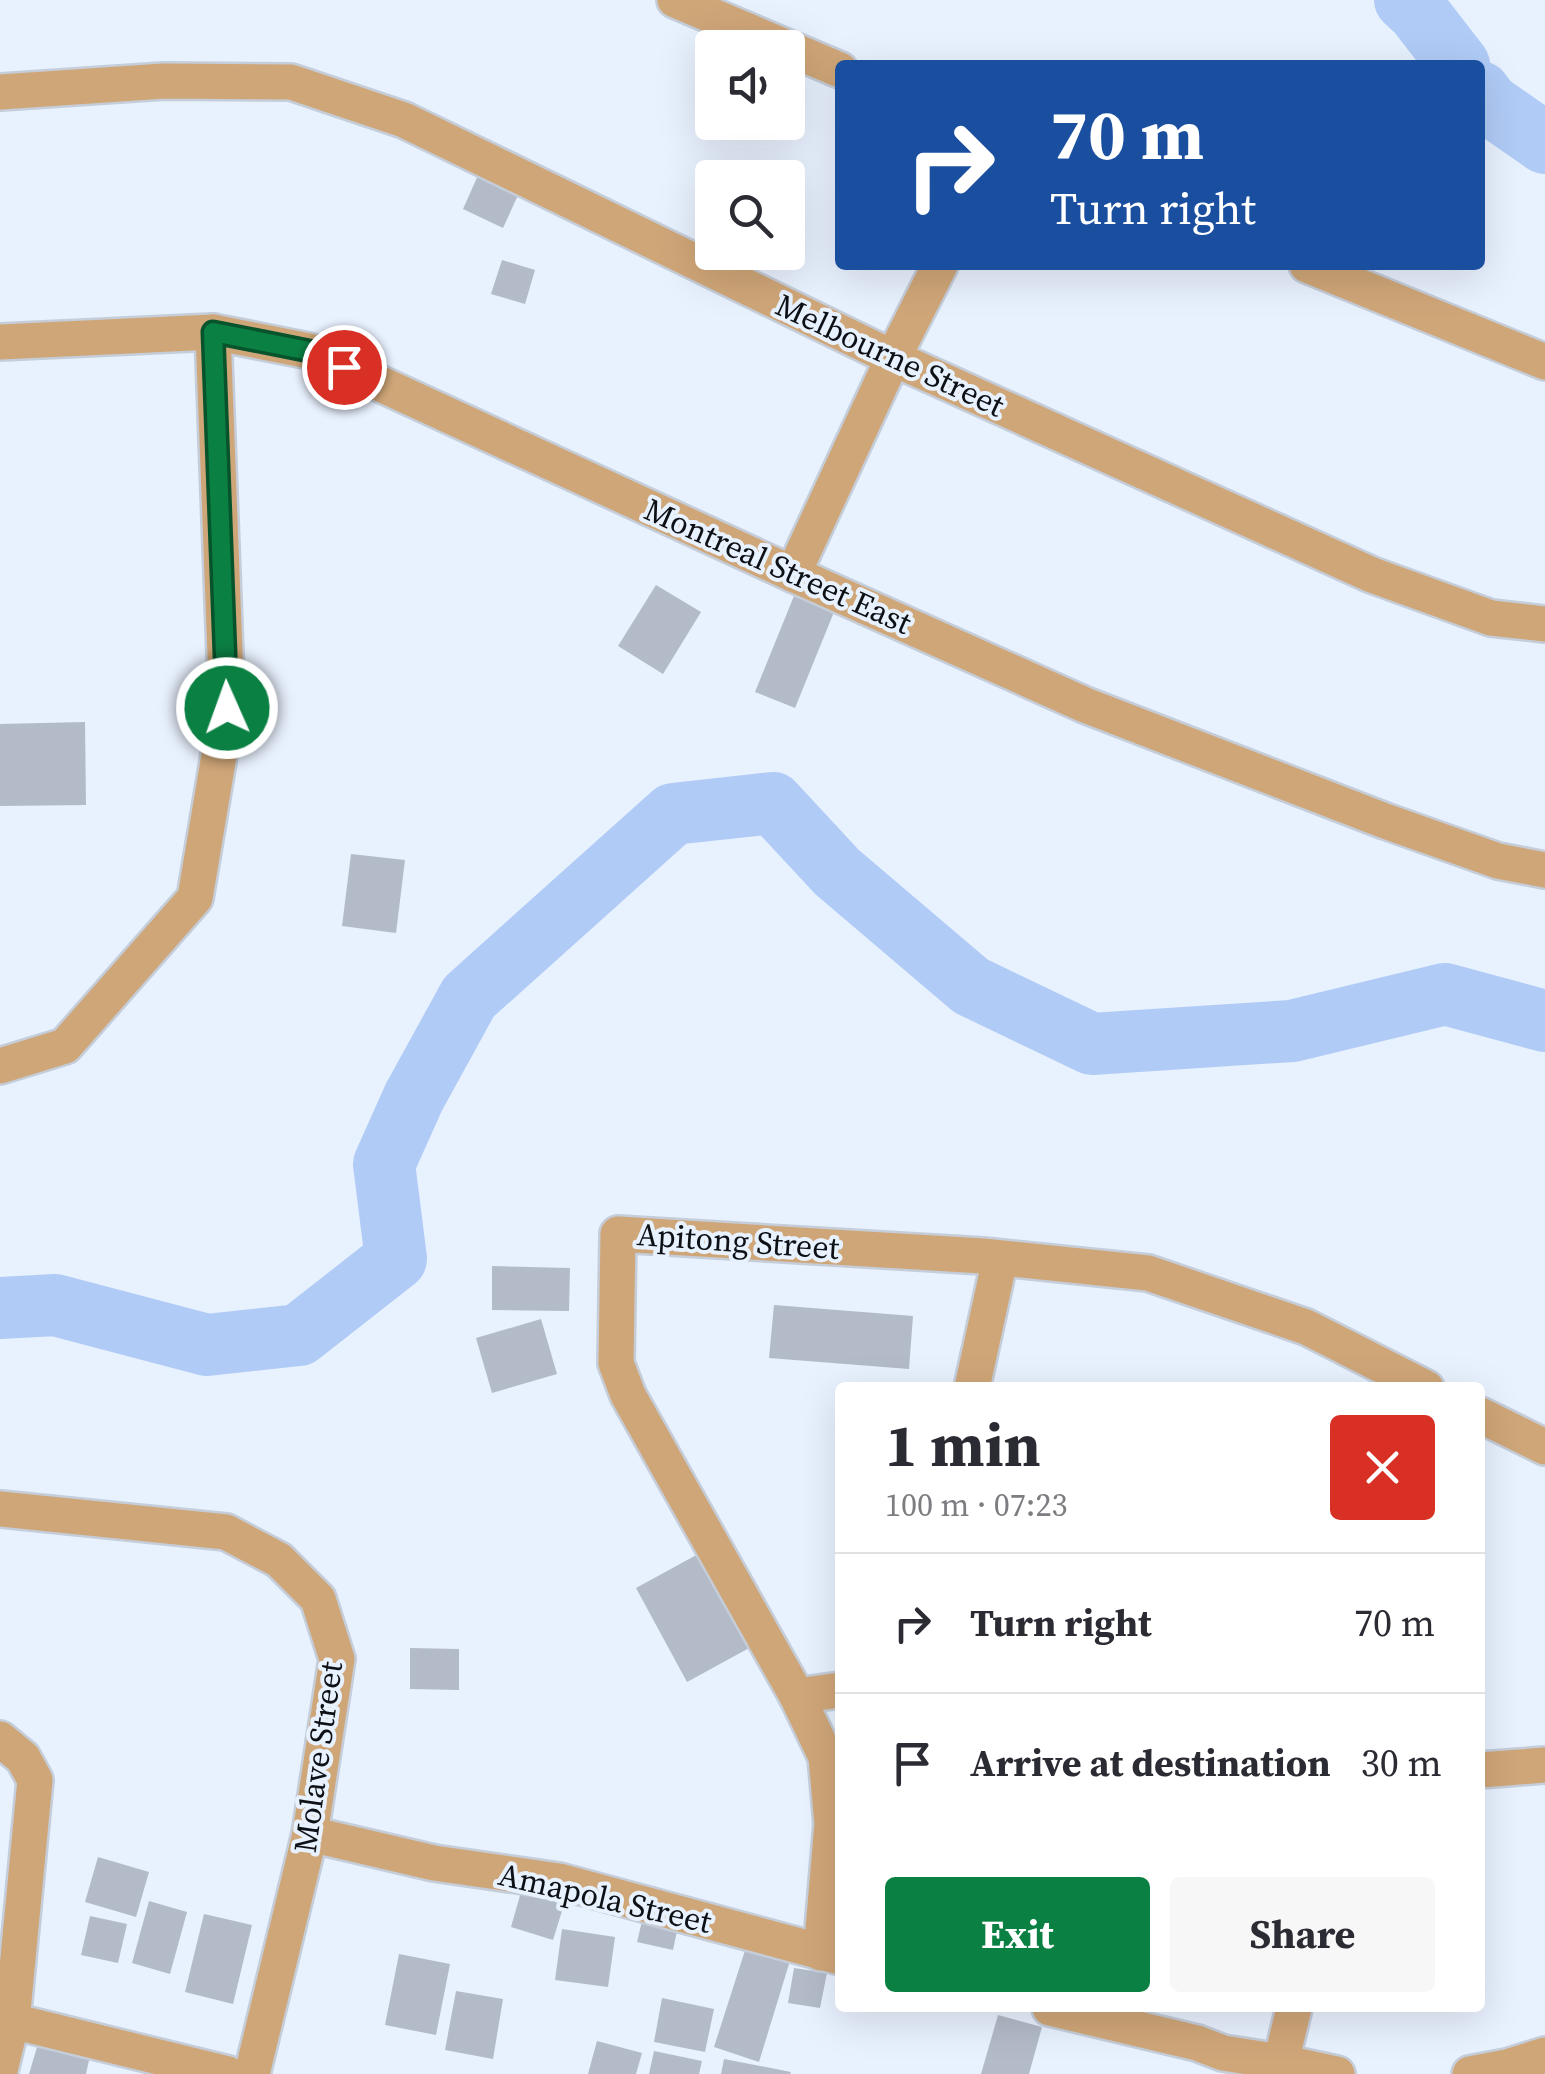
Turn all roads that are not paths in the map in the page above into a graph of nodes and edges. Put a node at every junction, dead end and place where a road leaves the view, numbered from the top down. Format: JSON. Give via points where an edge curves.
{"nodes":[{"id":1,"x":675,"y":0,"type":"edge"},
{"id":2,"x":835,"y":68,"type":"edge"},
{"id":3,"x":0,"y":92,"type":"edge"},
{"id":4,"x":937,"y":270,"type":"edge"},
{"id":5,"x":1318,"y":270,"type":"edge"},
{"id":6,"x":213,"y":332,"type":"junction"},
{"id":7,"x":0,"y":342,"type":"edge"},
{"id":8,"x":893,"y":358,"type":"junction"},
{"id":9,"x":1545,"y":362,"type":"edge"},
{"id":10,"x":793,"y":574,"type":"junction"},
{"id":11,"x":1545,"y":624,"type":"edge"},
{"id":12,"x":1545,"y":870,"type":"edge"},
{"id":13,"x":0,"y":1066,"type":"edge"},
{"id":14,"x":1000,"y":1258,"type":"junction"},
{"id":15,"x":973,"y":1382,"type":"edge"},
{"id":16,"x":1414,"y":1382,"type":"edge"},
{"id":17,"x":1485,"y":1418,"type":"edge"},
{"id":18,"x":1545,"y":1448,"type":"edge"},
{"id":19,"x":0,"y":1509,"type":"edge"},
{"id":20,"x":835,"y":1691,"type":"edge"},
{"id":21,"x":797,"y":1696,"type":"junction"},
{"id":22,"x":0,"y":1739,"type":"edge"},
{"id":23,"x":1545,"y":1765,"type":"edge"},
{"id":24,"x":1485,"y":1770,"type":"edge"},
{"id":25,"x":310,"y":1834,"type":"junction"},
{"id":26,"x":830,"y":1955,"type":"edge"},
{"id":27,"x":1067,"y":2012,"type":"edge"},
{"id":28,"x":1293,"y":2012,"type":"edge"},
{"id":29,"x":6,"y":2020,"type":"edge"},
{"id":30,"x":1545,"y":2055,"type":"edge"},
{"id":31,"x":1281,"y":2062,"type":"junction"},
{"id":32,"x":1220,"y":2064,"type":"edge"},
{"id":33,"x":0,"y":2070,"type":"edge"},
{"id":34,"x":228,"y":2074,"type":"edge"},
{"id":35,"x":252,"y":2074,"type":"edge"},
{"id":36,"x":1338,"y":2074,"type":"edge"},
{"id":37,"x":1470,"y":2074,"type":"edge"}],
"edges":[{"from":1,"to":2,"type":"street"},
{"from":3,"to":8,"type":"street","name":"Melbourne Street","via":[[164,80],[291,82],[404,120]]},
{"from":4,"to":8,"type":"street"},
{"from":5,"to":9,"type":"street"},
{"from":6,"to":7,"type":"street","name":"Montreal Street East"},
{"from":6,"to":10,"type":"street","name":"Montreal Street East","via":[[309,351]]},
{"from":6,"to":13,"type":"street","via":[[227,708],[195,898],[65,1046]]},
{"from":8,"to":10,"type":"street"},
{"from":8,"to":11,"type":"street","name":"Melbourne Street","via":[[1372,575],[1490,618]]},
{"from":10,"to":12,"type":"street","name":"Montreal Street East","via":[[1085,706],[1385,821]]},
{"from":14,"to":15,"type":"street"},
{"from":14,"to":16,"type":"street","name":"Apitong Street","via":[[1148,1273],[1306,1327]]},
{"from":14,"to":21,"type":"street","name":"Apitong Street","via":[[618,1234],[616,1362],[628,1396]]},
{"from":17,"to":18,"type":"street"},
{"from":19,"to":25,"type":"street","name":"Molave Street","via":[[226,1532],[279,1560],[318,1599],[337,1659]]},
{"from":20,"to":21,"type":"street"},
{"from":21,"to":26,"type":"street","name":"Apitong Street","via":[[826,1757]]},
{"from":22,"to":29,"type":"street","via":[[23,1758],[35,1780]]},
{"from":23,"to":24,"type":"street"},
{"from":25,"to":26,"type":"street","name":"Amapola Street","via":[[434,1863],[559,1881]]},
{"from":25,"to":35,"type":"street","name":"Molave Street"},
{"from":27,"to":32,"type":"street","via":[[1196,2043]]},
{"from":28,"to":31,"type":"street"},
{"from":29,"to":33,"type":"street"},
{"from":29,"to":34,"type":"street"},
{"from":30,"to":37,"type":"street"},
{"from":31,"to":32,"type":"street"},
{"from":31,"to":36,"type":"street"}]}
